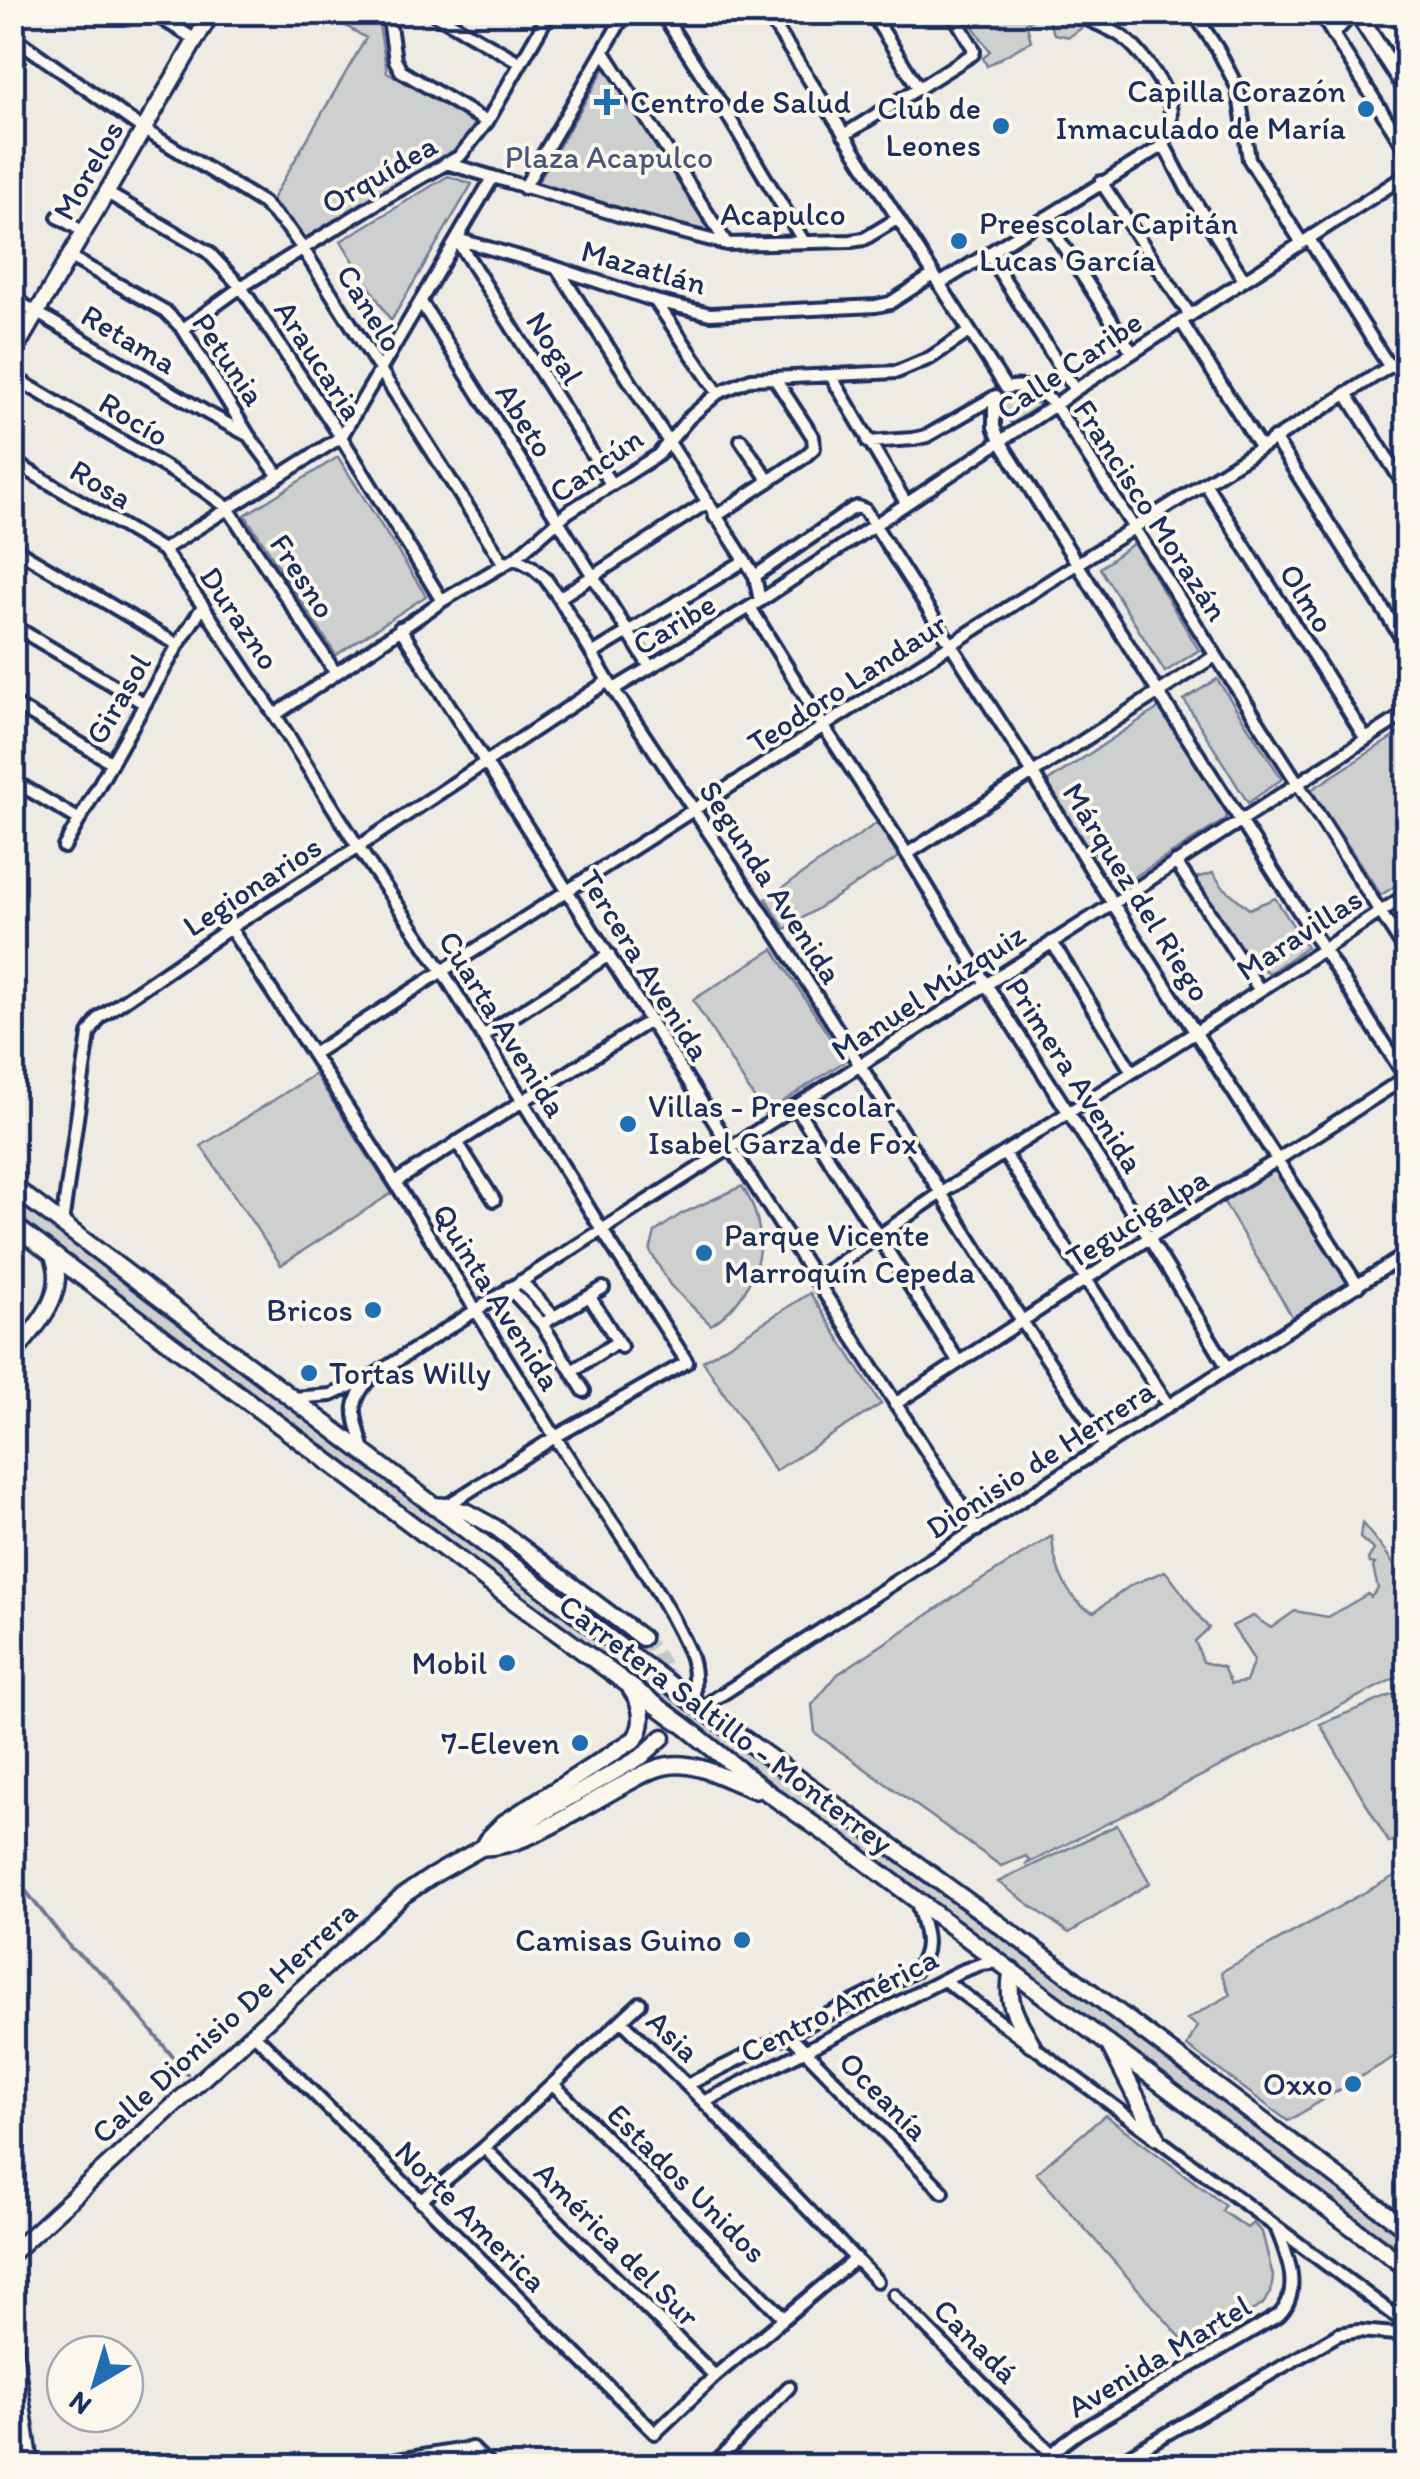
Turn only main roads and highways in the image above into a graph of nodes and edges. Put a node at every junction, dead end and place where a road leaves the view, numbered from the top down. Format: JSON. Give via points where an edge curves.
{"nodes":[{"id":1,"x":12,"y":1186,"type":"edge"},
{"id":2,"x":12,"y":1224,"type":"edge"},
{"id":3,"x":629,"y":1686,"type":"junction"},
{"id":4,"x":768,"y":1793,"type":"junction"},
{"id":5,"x":1006,"y":1966,"type":"junction"},
{"id":6,"x":1108,"y":2042,"type":"junction"},
{"id":7,"x":1031,"y":2043,"type":"road end"},
{"id":8,"x":1156,"y":2136,"type":"road end"},
{"id":9,"x":1345,"y":2222,"type":"junction"},
{"id":10,"x":1408,"y":2230,"type":"edge"},
{"id":11,"x":1408,"y":2258,"type":"edge"},
{"id":12,"x":1408,"y":2269,"type":"edge"}],
"edges":[{"from":1,"to":10,"type":"main road","name":"Carretera Saltillo - Monterrey","via":[[697,1705]]},
{"from":2,"to":3,"type":"main road","name":"Carretera Saltillo - Monterrey"},
{"from":3,"to":4,"type":"main road","name":"Carretera Saltillo - Monterrey"},
{"from":3,"to":4,"type":"main road","via":[[642,1713],[635,1739],[504,1823],[484,1847],[524,1840],[669,1765],[694,1766]]},
{"from":4,"to":5,"type":"main road","name":"Carretera Saltillo - Monterrey"},
{"from":5,"to":6,"type":"main road","name":"Carretera Saltillo - Monterrey"},
{"from":5,"to":7,"type":"main road","via":[[1010,2001]]},
{"from":6,"to":8,"type":"main road"},
{"from":6,"to":9,"type":"main road","name":"Carretera Saltillo - Monterrey"},
{"from":9,"to":11,"type":"main road"},
{"from":9,"to":12,"type":"main road","name":"Carretera Saltillo - Monterrey"}]}
